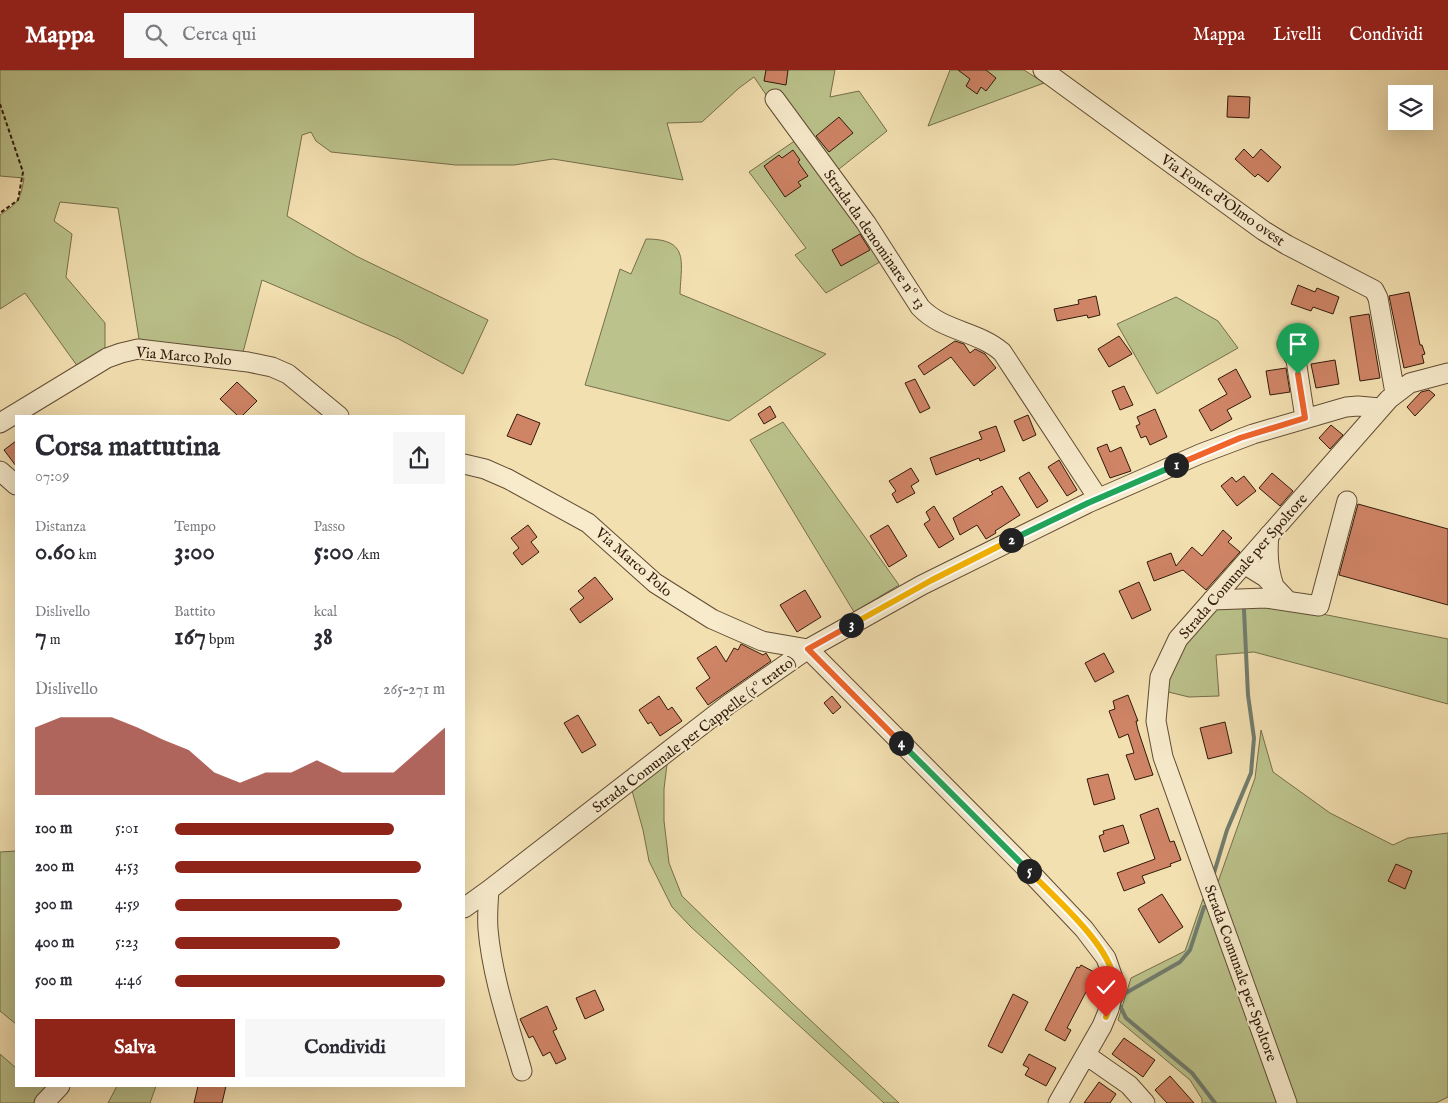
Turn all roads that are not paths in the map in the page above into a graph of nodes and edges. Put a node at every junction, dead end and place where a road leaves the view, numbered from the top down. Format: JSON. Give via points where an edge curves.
{"nodes":[{"id":1,"x":1043,"y":70,"type":"edge"},
{"id":2,"x":775,"y":99,"type":"dead end"},
{"id":3,"x":1288,"y":344,"type":"dead end"},
{"id":4,"x":1448,"y":373,"type":"edge"},
{"id":5,"x":1395,"y":393,"type":"junction"},
{"id":6,"x":1380,"y":408,"type":"junction"},
{"id":7,"x":339,"y":415,"type":"edge"},
{"id":8,"x":1305,"y":418,"type":"junction"},
{"id":9,"x":0,"y":423,"type":"edge"},
{"id":10,"x":465,"y":464,"type":"edge"},
{"id":11,"x":0,"y":471,"type":"edge"},
{"id":12,"x":15,"y":485,"type":"edge"},
{"id":13,"x":1098,"y":498,"type":"junction"},
{"id":14,"x":1347,"y":501,"type":"dead end"},
{"id":15,"x":1269,"y":535,"type":"junction"},
{"id":16,"x":1244,"y":564,"type":"junction"},
{"id":17,"x":1270,"y":592,"type":"junction"},
{"id":18,"x":1212,"y":600,"type":"junction"},
{"id":19,"x":808,"y":649,"type":"junction"},
{"id":20,"x":489,"y":890,"type":"junction"},
{"id":21,"x":465,"y":907,"type":"edge"},
{"id":22,"x":1086,"y":1055,"type":"junction"},
{"id":23,"x":522,"y":1071,"type":"dead end"},
{"id":24,"x":59,"y":1087,"type":"edge"},
{"id":25,"x":44,"y":1103,"type":"edge"},
{"id":26,"x":1058,"y":1103,"type":"edge"},
{"id":27,"x":1146,"y":1103,"type":"edge"},
{"id":28,"x":1287,"y":1103,"type":"edge"}],
"edges":[{"from":1,"to":5,"type":"street","name":"Via Fonte d'Olmo ovest","via":[[1264,231],[1374,290]]},
{"from":2,"to":13,"type":"street","name":"Strada da denominare nº 13","via":[[870,228],[920,307],[944,324],[990,343],[1002,352]]},
{"from":3,"to":8,"type":"street","via":[[1296,360]]},
{"from":4,"to":5,"type":"street","name":"Strada Comunale per Spoltore","via":[[1416,381]]},
{"from":5,"to":6,"type":"street","name":"Strada Comunale per Spoltore"},
{"from":6,"to":8,"type":"street","name":"Strada Comunale per Cappelle (1º tratto)","via":[[1352,406]]},
{"from":6,"to":15,"type":"street","name":"Strada Comunale per Spoltore"},
{"from":7,"to":9,"type":"street","name":"Via Marco Polo","via":[[288,374],[272,367],[138,349],[107,358]]},
{"from":8,"to":13,"type":"street","name":"Strada Comunale per Cappelle (1º tratto)","via":[[1240,438]]},
{"from":10,"to":19,"type":"street","name":"Via Marco Polo","via":[[503,476],[588,523],[655,583],[712,619],[762,640]]},
{"from":11,"to":12,"type":"street"},
{"from":13,"to":19,"type":"street","name":"Strada Comunale per Cappelle (1º tratto)","via":[[932,580]]},
{"from":14,"to":17,"type":"street","via":[[1319,606],[1288,601]]},
{"from":15,"to":16,"type":"street","name":"Strada Comunale per Spoltore"},
{"from":15,"to":17,"type":"street"},
{"from":16,"to":17,"type":"street","via":[[1254,588]]},
{"from":16,"to":18,"type":"street","name":"Strada Comunale per Spoltore"},
{"from":17,"to":18,"type":"street"},
{"from":18,"to":28,"type":"street","name":"Strada Comunale per Spoltore","via":[[1178,639],[1160,677],[1156,721],[1163,758]]},
{"from":19,"to":20,"type":"street","name":"Strada Comunale per Cappelle (1º tratto)","via":[[729,704]]},
{"from":19,"to":22,"type":"street","via":[[1008,849],[1099,947],[1112,970],[1113,993],[1106,1017]]},
{"from":20,"to":21,"type":"street","name":"Strada Comunale per Cappelle (1º tratto)"},
{"from":20,"to":23,"type":"street","via":[[490,941]]},
{"from":22,"to":26,"type":"street"},
{"from":22,"to":27,"type":"street","via":[[1129,1085]]},
{"from":24,"to":25,"type":"street"}]}
